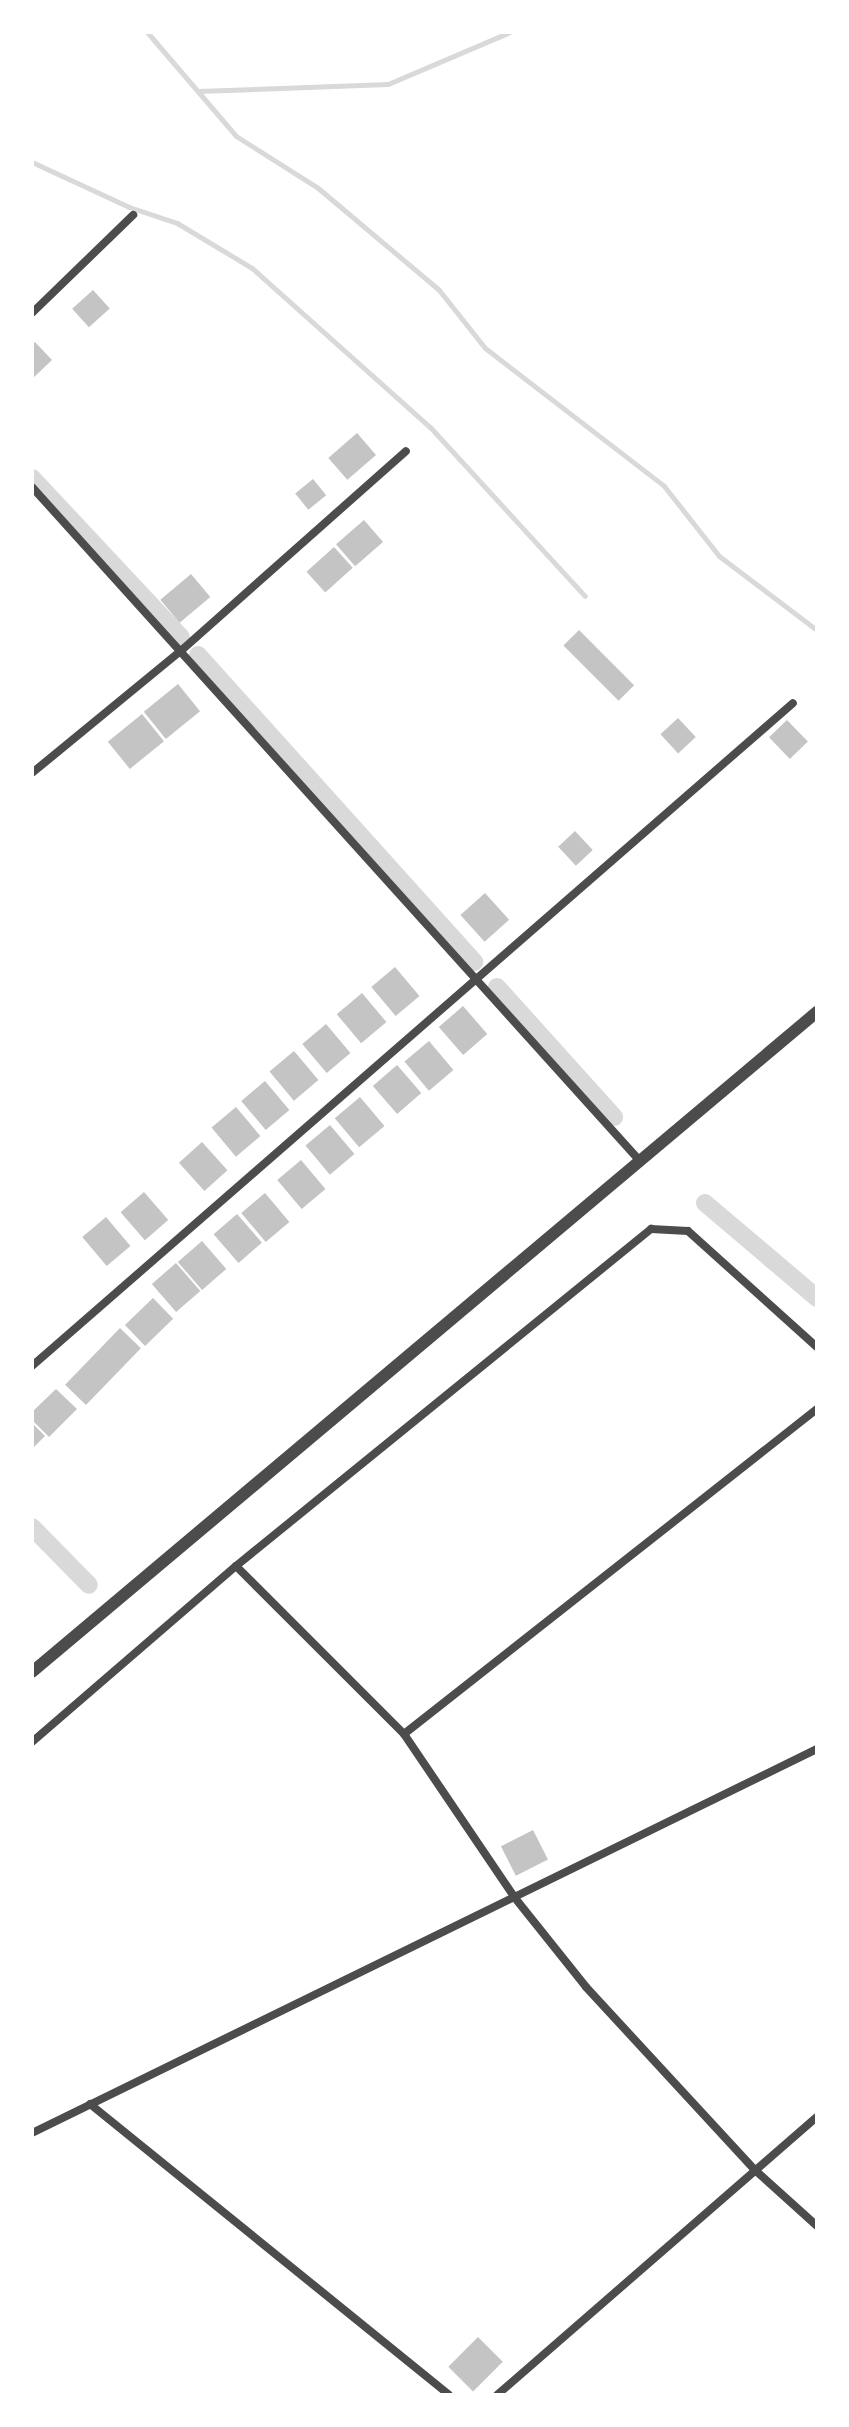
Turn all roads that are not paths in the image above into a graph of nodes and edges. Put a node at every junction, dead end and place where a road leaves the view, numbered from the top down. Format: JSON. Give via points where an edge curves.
{"nodes":[{"id":1,"x":133,"y":215,"type":"dead end"},
{"id":2,"x":32,"y":313,"type":"edge"},
{"id":3,"x":406,"y":451,"type":"dead end"},
{"id":4,"x":32,"y":487,"type":"edge"},
{"id":5,"x":183,"y":649,"type":"junction"},
{"id":6,"x":793,"y":703,"type":"dead end"},
{"id":7,"x":32,"y":773,"type":"edge"},
{"id":8,"x":478,"y":982,"type":"junction"},
{"id":9,"x":817,"y":1012,"type":"edge"},
{"id":10,"x":639,"y":1160,"type":"junction"},
{"id":11,"x":817,"y":1347,"type":"edge"},
{"id":12,"x":32,"y":1366,"type":"edge"},
{"id":13,"x":817,"y":1409,"type":"edge"},
{"id":14,"x":236,"y":1566,"type":"junction"},
{"id":15,"x":32,"y":1672,"type":"edge"},
{"id":16,"x":404,"y":1734,"type":"junction"},
{"id":17,"x":32,"y":1742,"type":"edge"},
{"id":18,"x":817,"y":1749,"type":"edge"},
{"id":19,"x":515,"y":1898,"type":"junction"},
{"id":20,"x":90,"y":2104,"type":"junction"},
{"id":21,"x":817,"y":2117,"type":"edge"},
{"id":22,"x":32,"y":2133,"type":"edge"},
{"id":23,"x":755,"y":2170,"type":"junction"},
{"id":24,"x":817,"y":2226,"type":"edge"},
{"id":25,"x":449,"y":2395,"type":"edge"},
{"id":26,"x":497,"y":2395,"type":"edge"}],
"edges":[{"from":1,"to":2,"type":"street"},
{"from":3,"to":5,"type":"street"},
{"from":4,"to":5,"type":"street"},
{"from":5,"to":7,"type":"street"},
{"from":5,"to":8,"type":"street"},
{"from":6,"to":8,"type":"street"},
{"from":8,"to":10,"type":"street"},
{"from":8,"to":12,"type":"street"},
{"from":9,"to":10,"type":"street"},
{"from":10,"to":15,"type":"street"},
{"from":11,"to":14,"type":"street","via":[[688,1231],[651,1229]]},
{"from":13,"to":16,"type":"street"},
{"from":14,"to":16,"type":"street"},
{"from":14,"to":17,"type":"street"},
{"from":16,"to":19,"type":"street"},
{"from":18,"to":19,"type":"street"},
{"from":19,"to":20,"type":"street"},
{"from":19,"to":23,"type":"street","via":[[586,1987]]},
{"from":20,"to":22,"type":"street"},
{"from":20,"to":25,"type":"street"},
{"from":21,"to":23,"type":"street"},
{"from":23,"to":24,"type":"street"},
{"from":23,"to":26,"type":"street"}]}
